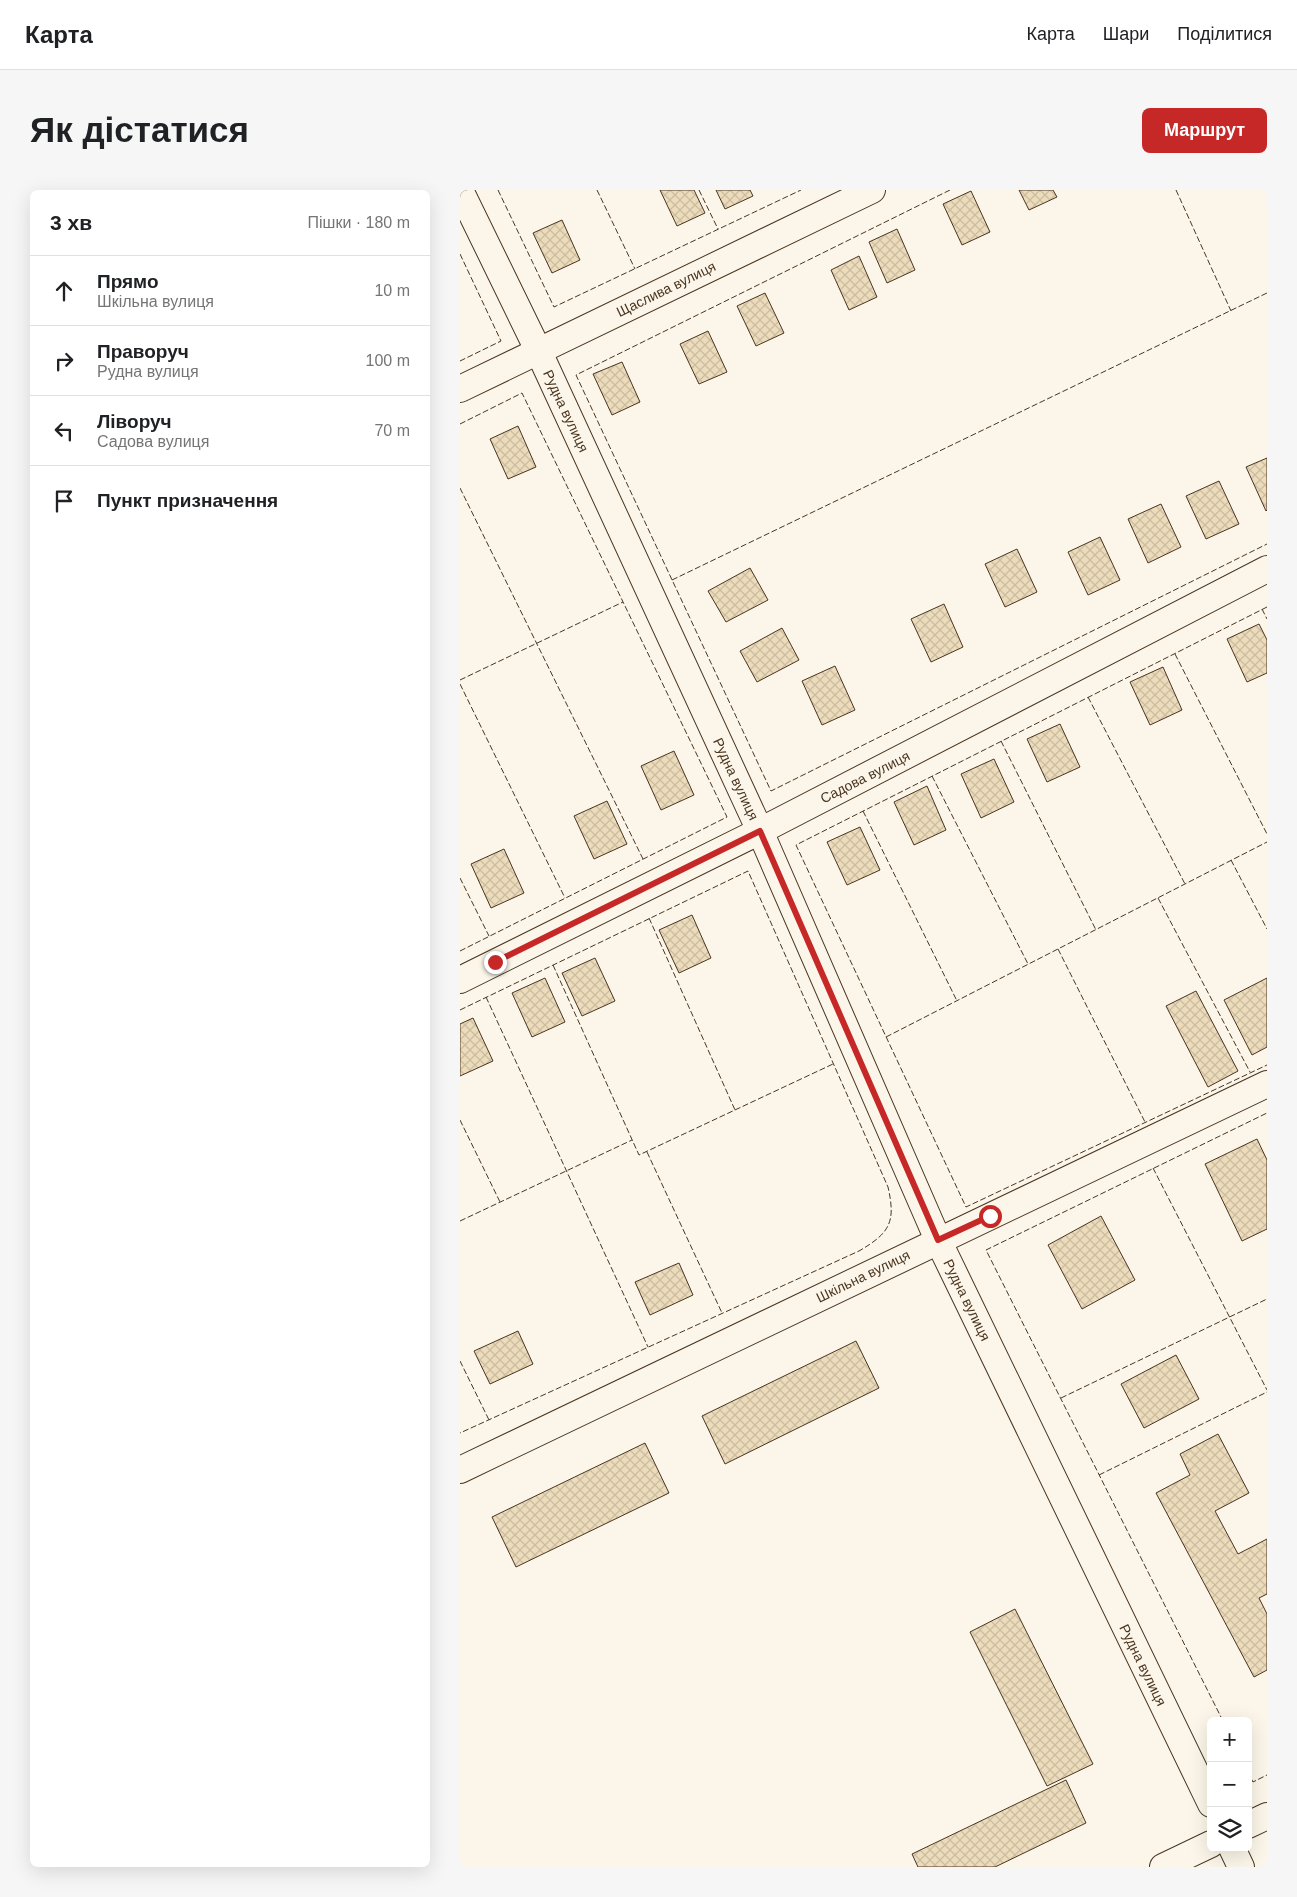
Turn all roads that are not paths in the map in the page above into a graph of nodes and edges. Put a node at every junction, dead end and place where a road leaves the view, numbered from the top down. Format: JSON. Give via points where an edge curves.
{"nodes":[{"id":1,"x":460,"y":190,"type":"edge"},
{"id":2,"x":872,"y":190,"type":"edge"},
{"id":3,"x":538,"y":350,"type":"junction"},
{"id":4,"x":460,"y":389,"type":"edge"},
{"id":5,"x":1267,"y":568,"type":"edge"},
{"id":6,"x":760,"y":831,"type":"junction"},
{"id":7,"x":460,"y":980,"type":"edge"},
{"id":8,"x":1267,"y":1084,"type":"edge"},
{"id":9,"x":938,"y":1240,"type":"junction"},
{"id":10,"x":460,"y":1470,"type":"edge"},
{"id":11,"x":1207,"y":1796,"type":"edge"},
{"id":12,"x":1267,"y":1816,"type":"edge"},
{"id":13,"x":1252,"y":1823,"type":"edge"},
{"id":14,"x":1207,"y":1846,"type":"edge"},
{"id":15,"x":1234,"y":1852,"type":"edge"},
{"id":16,"x":1162,"y":1867,"type":"edge"},
{"id":17,"x":1241,"y":1867,"type":"edge"}],
"edges":[{"from":1,"to":3,"type":"street","name":"Рудна вулиця"},
{"from":2,"to":3,"type":"street","name":"Щаслива вулиця"},
{"from":3,"to":4,"type":"street","name":"Щаслива вулиця"},
{"from":3,"to":6,"type":"street","name":"Рудна вулиця"},
{"from":5,"to":6,"type":"street","name":"Садова вулиця"},
{"from":6,"to":7,"type":"street","name":"Садова вулиця"},
{"from":6,"to":9,"type":"street","name":"Рудна вулиця"},
{"from":8,"to":9,"type":"street","name":"Шкільна вулиця"},
{"from":9,"to":10,"type":"street","name":"Шкільна вулиця"},
{"from":9,"to":11,"type":"street","name":"Рудна вулиця"},
{"from":12,"to":13,"type":"street"},
{"from":14,"to":16,"type":"street"},
{"from":15,"to":17,"type":"street"}]}
